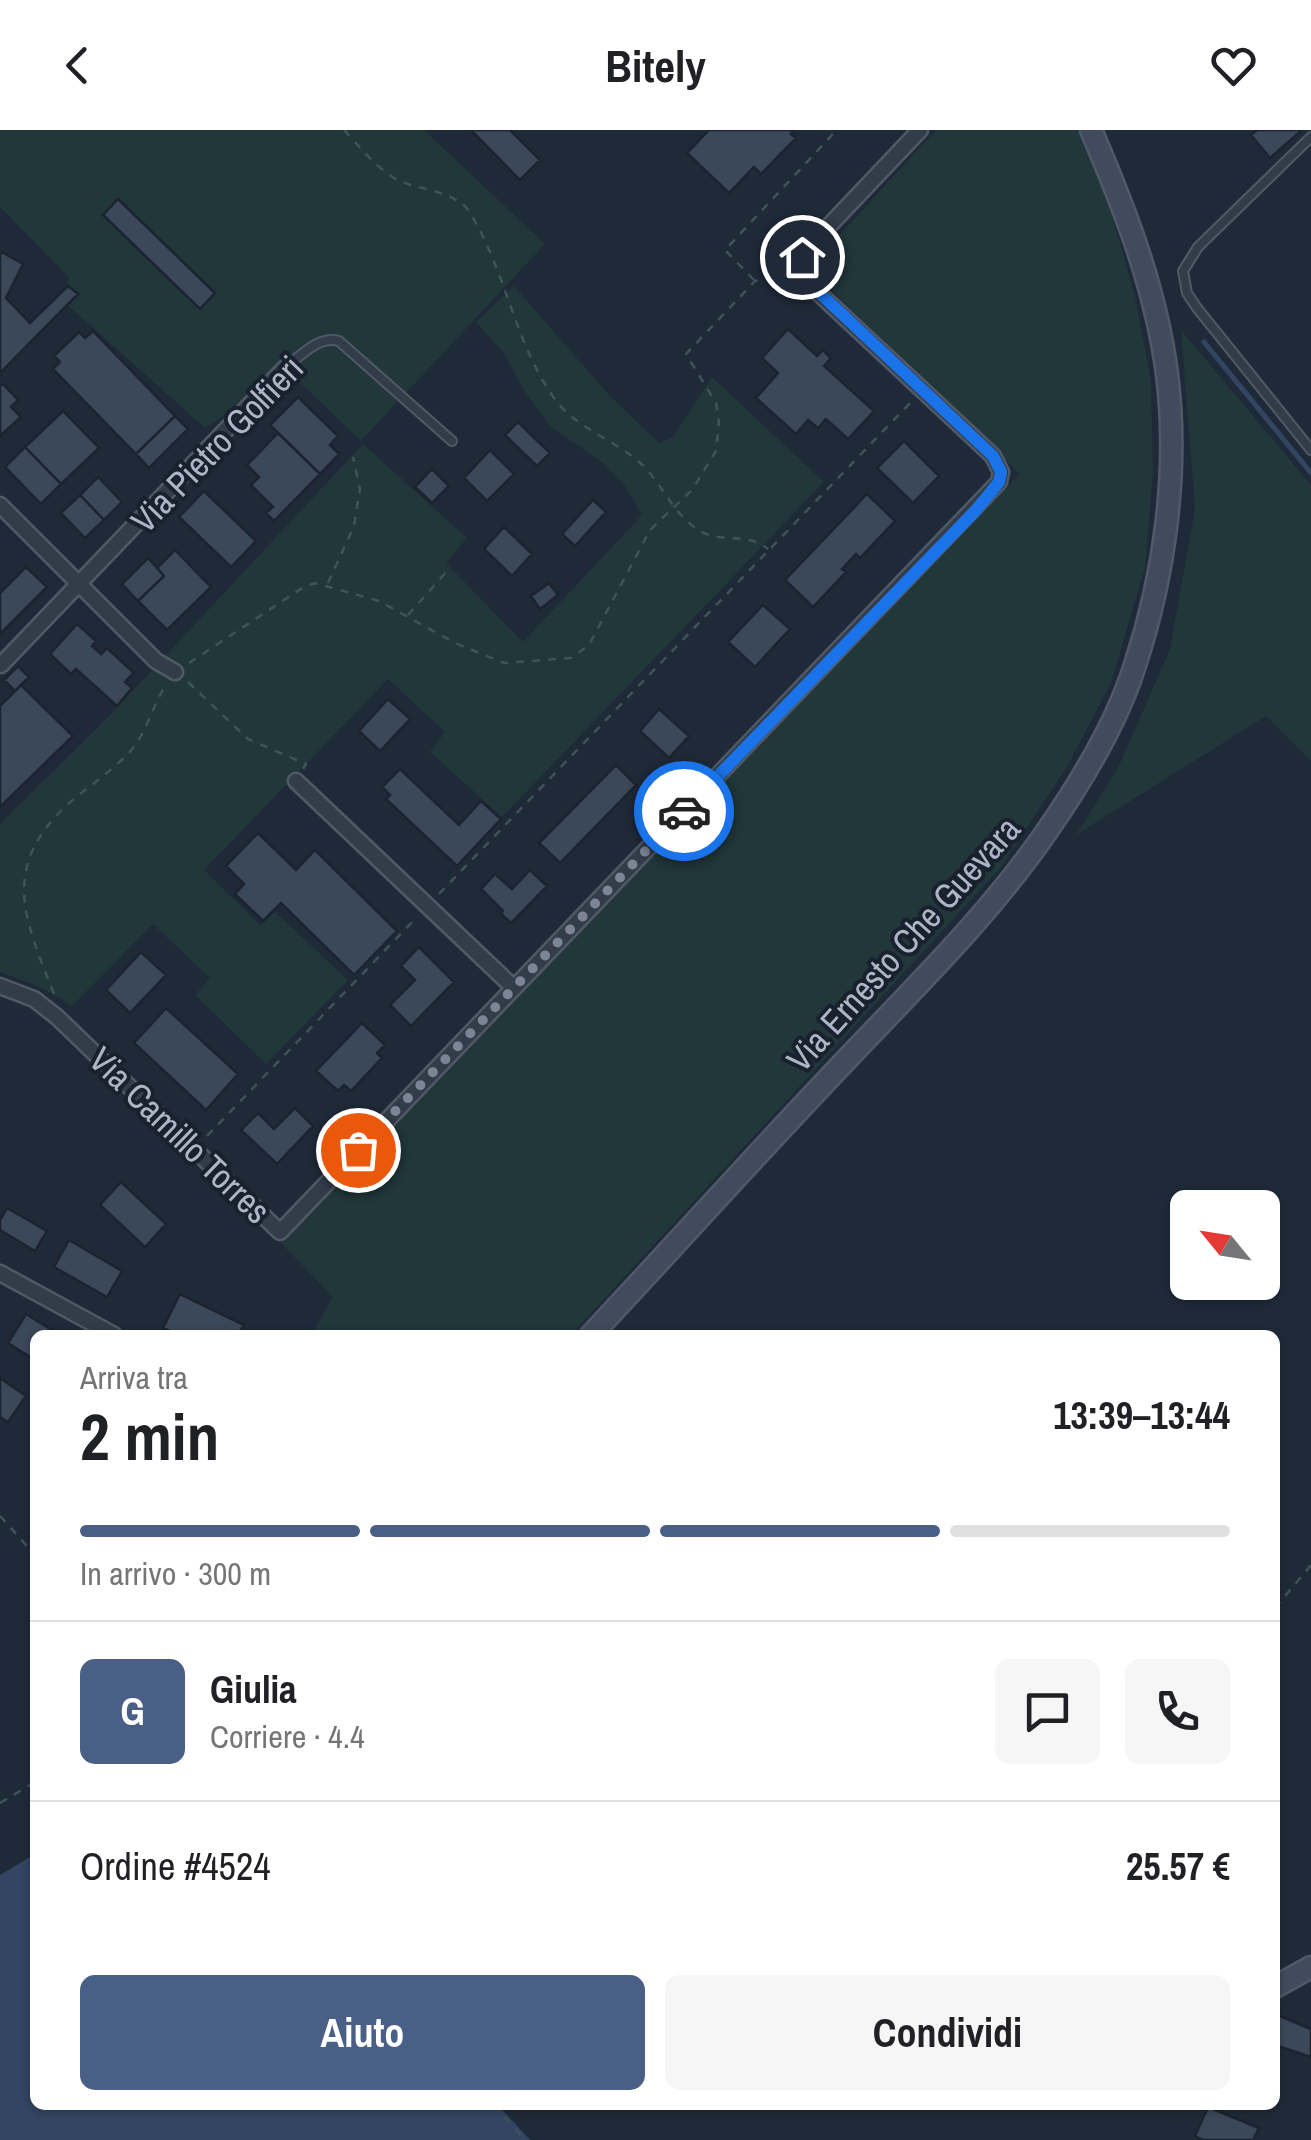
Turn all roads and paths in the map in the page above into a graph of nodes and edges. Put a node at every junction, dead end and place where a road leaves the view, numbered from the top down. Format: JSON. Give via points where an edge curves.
{"nodes":[{"id":1,"x":344,"y":130,"type":"edge"},
{"id":2,"x":920,"y":130,"type":"edge"},
{"id":3,"x":1092,"y":130,"type":"edge"},
{"id":4,"x":834,"y":133,"type":"dead end"},
{"id":5,"x":1311,"y":137,"type":"edge"},
{"id":6,"x":800,"y":267,"type":"junction"},
{"id":7,"x":755,"y":282,"type":"junction"},
{"id":8,"x":287,"y":366,"type":"joint"},
{"id":9,"x":922,"y":390,"type":"junction"},
{"id":10,"x":452,"y":441,"type":"dead end"},
{"id":11,"x":1311,"y":450,"type":"edge"},
{"id":12,"x":353,"y":457,"type":"dead end"},
{"id":13,"x":0,"y":505,"type":"edge"},
{"id":14,"x":671,"y":506,"type":"junction"},
{"id":15,"x":769,"y":550,"type":"junction"},
{"id":16,"x":448,"y":570,"type":"dead end"},
{"id":17,"x":328,"y":585,"type":"junction"},
{"id":18,"x":80,"y":586,"type":"junction"},
{"id":19,"x":407,"y":616,"type":"junction"},
{"id":20,"x":1,"y":664,"type":"edge"},
{"id":21,"x":175,"y":672,"type":"junction"},
{"id":22,"x":296,"y":781,"type":"joint"},
{"id":23,"x":428,"y":906,"type":"junction"},
{"id":24,"x":0,"y":986,"type":"edge"},
{"id":25,"x":514,"y":988,"type":"junction"},
{"id":26,"x":58,"y":1017,"type":"junction"},
{"id":27,"x":194,"y":1149,"type":"junction"},
{"id":28,"x":0,"y":1273,"type":"edge"},
{"id":29,"x":105,"y":1330,"type":"edge"},
{"id":30,"x":596,"y":1330,"type":"edge"},
{"id":31,"x":0,"y":1516,"type":"edge"},
{"id":32,"x":30,"y":1549,"type":"edge"},
{"id":33,"x":1311,"y":1565,"type":"edge"},
{"id":34,"x":1280,"y":1602,"type":"edge"},
{"id":35,"x":30,"y":1785,"type":"edge"},
{"id":36,"x":0,"y":1803,"type":"edge"},
{"id":37,"x":1311,"y":1967,"type":"edge"},
{"id":38,"x":1280,"y":1984,"type":"edge"},
{"id":39,"x":498,"y":2110,"type":"edge"},
{"id":40,"x":525,"y":2140,"type":"edge"}],
"edges":[{"from":1,"to":14,"type":"path","via":[[393,178],[430,187],[466,207],[552,396],[587,429],[638,461]]},
{"from":2,"to":6,"type":"street","via":[[809,247]]},
{"from":3,"to":30,"type":"street","name":"Via Ernesto Che Guevara","via":[[1148,282],[1167,375],[1166,518],[1134,668],[1077,784],[1012,878]]},
{"from":4,"to":7,"type":"path","via":[[725,250]]},
{"from":5,"to":11,"type":"lane","via":[[1198,246],[1183,271],[1197,308]]},
{"from":6,"to":7,"type":"path"},
{"from":6,"to":9,"type":"street"},
{"from":7,"to":14,"type":"path","via":[[686,354],[716,402],[719,422],[706,471]]},
{"from":8,"to":10,"type":"lane","name":"Via Pietro Golfieri","via":[[321,341],[339,341]]},
{"from":8,"to":18,"type":"street","name":"Via Pietro Golfieri"},
{"from":9,"to":15,"type":"path"},
{"from":9,"to":25,"type":"street","name":"Via Camillo Torres","via":[[993,456],[999,482]]},
{"from":12,"to":17,"type":"path","via":[[360,488],[354,526]]},
{"from":13,"to":18,"type":"street"},
{"from":14,"to":15,"type":"path","via":[[696,529],[759,541]]},
{"from":14,"to":19,"type":"path","via":[[630,563],[590,645],[571,658],[504,662]]},
{"from":15,"to":23,"type":"path"},
{"from":16,"to":19,"type":"path"},
{"from":17,"to":19,"type":"path","via":[[380,600]]},
{"from":17,"to":21,"type":"path","via":[[299,590]]},
{"from":18,"to":20,"type":"street","name":"Via Pietro Golfieri"},
{"from":18,"to":21,"type":"street"},
{"from":21,"to":22,"type":"path","via":[[248,738],[306,764]]},
{"from":21,"to":26,"type":"path","via":[[131,751],[40,833],[26,861],[20,893]]},
{"from":22,"to":23,"type":"street"},
{"from":23,"to":25,"type":"street"},
{"from":23,"to":27,"type":"path"},
{"from":24,"to":26,"type":"street","name":"Via Camillo Torres","via":[[34,998]]},
{"from":25,"to":27,"type":"street","name":"Via Camillo Torres","via":[[280,1232]]},
{"from":26,"to":27,"type":"street","name":"Via Camillo Torres"},
{"from":28,"to":29,"type":"street"},
{"from":31,"to":32,"type":"path"},
{"from":33,"to":34,"type":"path"},
{"from":35,"to":36,"type":"path"},
{"from":37,"to":38,"type":"street"},
{"from":39,"to":40,"type":"path"}]}
